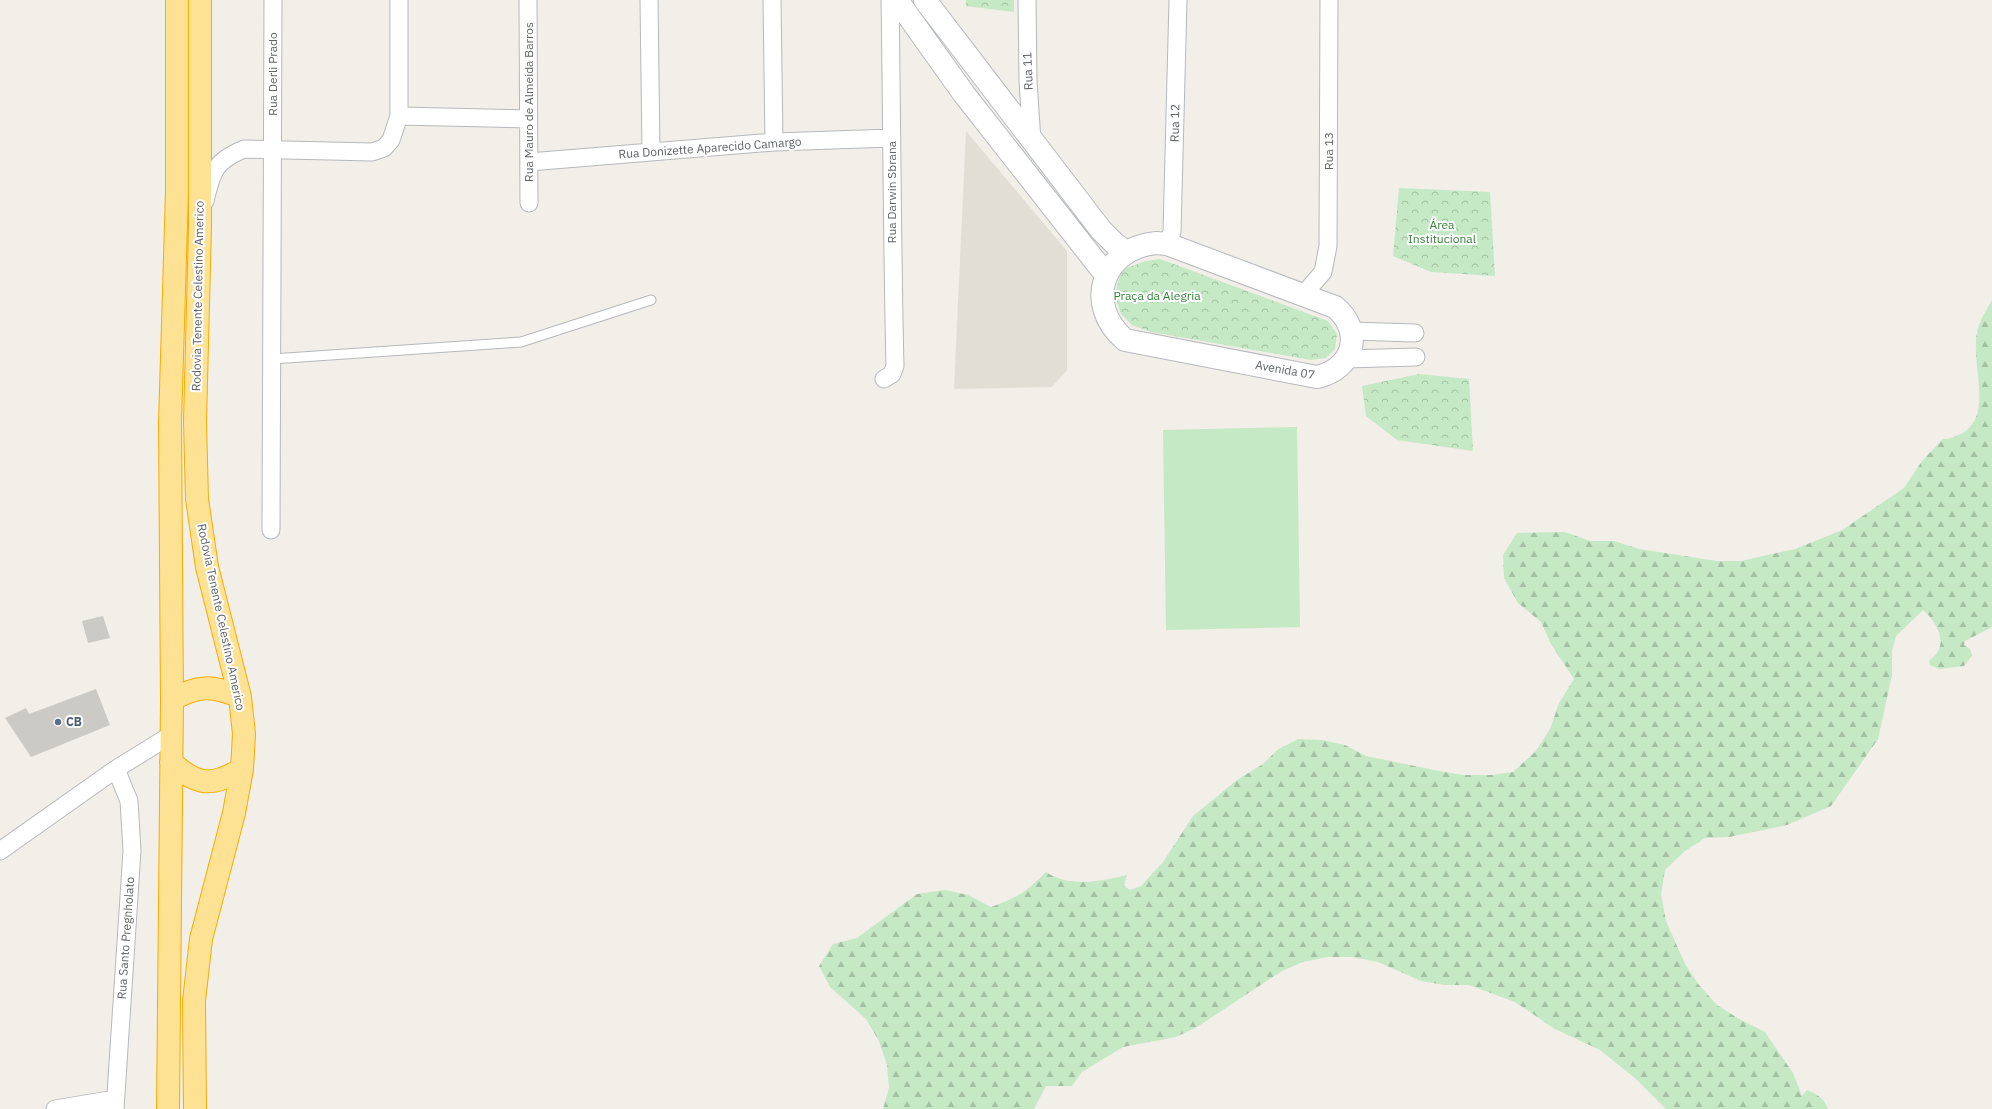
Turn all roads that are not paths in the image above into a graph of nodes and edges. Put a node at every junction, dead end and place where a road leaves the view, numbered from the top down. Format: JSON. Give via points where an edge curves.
{"nodes":[{"id":1,"x":177,"y":0,"type":"edge"},
{"id":2,"x":200,"y":0,"type":"edge"},
{"id":3,"x":273,"y":0,"type":"edge"},
{"id":4,"x":399,"y":0,"type":"edge"},
{"id":5,"x":528,"y":0,"type":"edge"},
{"id":6,"x":650,"y":0,"type":"edge"},
{"id":7,"x":772,"y":0,"type":"edge"},
{"id":8,"x":890,"y":0,"type":"edge"},
{"id":9,"x":897,"y":0,"type":"edge"},
{"id":10,"x":925,"y":0,"type":"edge"},
{"id":11,"x":1027,"y":0,"type":"edge"},
{"id":12,"x":1178,"y":0,"type":"edge"},
{"id":13,"x":1329,"y":0,"type":"edge"},
{"id":14,"x":1028,"y":81,"type":"junction"},
{"id":15,"x":998,"y":96,"type":"junction"},
{"id":16,"x":399,"y":116,"type":"junction"},
{"id":17,"x":528,"y":119,"type":"junction"},
{"id":18,"x":892,"y":138,"type":"junction"},
{"id":19,"x":1032,"y":141,"type":"junction"},
{"id":20,"x":774,"y":142,"type":"junction"},
{"id":21,"x":272,"y":149,"type":"junction"},
{"id":22,"x":651,"y":151,"type":"junction"},
{"id":23,"x":529,"y":162,"type":"junction"},
{"id":24,"x":529,"y":203,"type":"dead end"},
{"id":25,"x":200,"y":226,"type":"junction"},
{"id":26,"x":1167,"y":244,"type":"junction"},
{"id":27,"x":1126,"y":252,"type":"junction"},
{"id":28,"x":1106,"y":276,"type":"junction"},
{"id":29,"x":1304,"y":294,"type":"junction"},
{"id":30,"x":651,"y":300,"type":"dead end"},
{"id":31,"x":1351,"y":331,"type":"junction"},
{"id":32,"x":1415,"y":333,"type":"dead end"},
{"id":33,"x":1416,"y":357,"type":"dead end"},
{"id":34,"x":272,"y":359,"type":"junction"},
{"id":35,"x":1346,"y":359,"type":"junction"},
{"id":36,"x":884,"y":379,"type":"dead end"},
{"id":37,"x":271,"y":530,"type":"dead end"},
{"id":38,"x":240,"y":697,"type":"junction"},
{"id":39,"x":172,"y":700,"type":"junction"},
{"id":40,"x":171,"y":735,"type":"junction"},
{"id":41,"x":171,"y":762,"type":"junction"},
{"id":42,"x":116,"y":769,"type":"junction"},
{"id":43,"x":242,"y":769,"type":"junction"},
{"id":44,"x":0,"y":851,"type":"edge"},
{"id":45,"x":115,"y":1104,"type":"edge"},
{"id":46,"x":55,"y":1109,"type":"edge"},
{"id":47,"x":168,"y":1109,"type":"edge"},
{"id":48,"x":195,"y":1109,"type":"edge"}],
"edges":[{"from":1,"to":39,"type":"highway","name":"Rodovia Tenente Celestino Americo","via":[[177,191],[170,423]]},
{"from":2,"to":25,"type":"highway","name":"Rodovia Tenente Celestino Americo"},
{"from":3,"to":21,"type":"street","name":"Rua Derli Prado"},
{"from":4,"to":16,"type":"street"},
{"from":5,"to":17,"type":"street","name":"Rua Mauro de Almeida Barros"},
{"from":6,"to":22,"type":"street"},
{"from":7,"to":20,"type":"street"},
{"from":8,"to":18,"type":"street","name":"Rua Darwin Sbrana"},
{"from":9,"to":28,"type":"street","via":[[964,94]]},
{"from":10,"to":15,"type":"street"},
{"from":11,"to":14,"type":"street","name":"Rua 11"},
{"from":12,"to":26,"type":"street","name":"Rua 12","via":[[1172,232]]},
{"from":13,"to":29,"type":"street","name":"Rua 13","via":[[1328,246],[1323,272]]},
{"from":14,"to":15,"type":"street","via":[[1023,97],[1014,101]]},
{"from":14,"to":19,"type":"street","name":"Rua 11"},
{"from":15,"to":19,"type":"street"},
{"from":16,"to":17,"type":"street"},
{"from":16,"to":21,"type":"street","via":[[391,140],[384,148],[372,152]]},
{"from":17,"to":23,"type":"street","name":"Rua Mauro de Almeida Barros"},
{"from":18,"to":20,"type":"street","name":"Rua Donizette Aparecido Camargo"},
{"from":18,"to":36,"type":"street","name":"Rua Darwin Sbrana","via":[[895,366],[892,374]]},
{"from":19,"to":27,"type":"street","via":[[1101,230]]},
{"from":20,"to":22,"type":"street","name":"Rua Donizette Aparecido Camargo"},
{"from":21,"to":25,"type":"street","via":[[244,149],[227,156],[217,165],[209,184]]},
{"from":21,"to":34,"type":"street","name":"Rua Derli Prado"},
{"from":22,"to":23,"type":"street","name":"Rua Donizette Aparecido Camargo"},
{"from":23,"to":24,"type":"street","name":"Rua Mauro de Almeida Barros"},
{"from":25,"to":38,"type":"highway","name":"Rodovia Tenente Celestino Americo","via":[[195,422],[197,499],[207,567]]},
{"from":26,"to":27,"type":"street","name":"Avenida 07","via":[[1146,244]]},
{"from":26,"to":29,"type":"street","name":"Avenida 07"},
{"from":27,"to":28,"type":"street","name":"Avenida 07","via":[[1118,258]]},
{"from":28,"to":35,"type":"street","name":"Avenida 07","via":[[1103,306],[1111,325],[1125,340],[1317,377],[1333,371]]},
{"from":29,"to":31,"type":"street","name":"Avenida 07","via":[[1335,307],[1347,319]]},
{"from":30,"to":34,"type":"lane","via":[[521,342]]},
{"from":31,"to":32,"type":"street"},
{"from":31,"to":35,"type":"street","via":[[1352,343]]},
{"from":33,"to":35,"type":"street"},
{"from":34,"to":37,"type":"street","name":"Rua Derli Prado"},
{"from":38,"to":39,"type":"highway","via":[[223,690],[205,688],[188,691]]},
{"from":38,"to":43,"type":"highway","name":"Rodovia Tenente Celestino Americo","via":[[244,734]]},
{"from":39,"to":40,"type":"highway","name":"Rodovia Tenente Celestino Americo"},
{"from":40,"to":41,"type":"highway","name":"Rodovia Tenente Celestino Americo"},
{"from":40,"to":42,"type":"street"},
{"from":41,"to":43,"type":"highway","via":[[186,776],[205,782],[225,779]]},
{"from":41,"to":47,"type":"highway","name":"Rodovia Tenente Celestino Americo"},
{"from":42,"to":44,"type":"street"},
{"from":42,"to":45,"type":"street","name":"Rua Santo Pregnholato","via":[[129,801],[132,851]]},
{"from":43,"to":48,"type":"highway","name":"Rodovia Tenente Celestino Americo","via":[[234,813],[201,939],[194,1001]]},
{"from":45,"to":46,"type":"street"}]}
